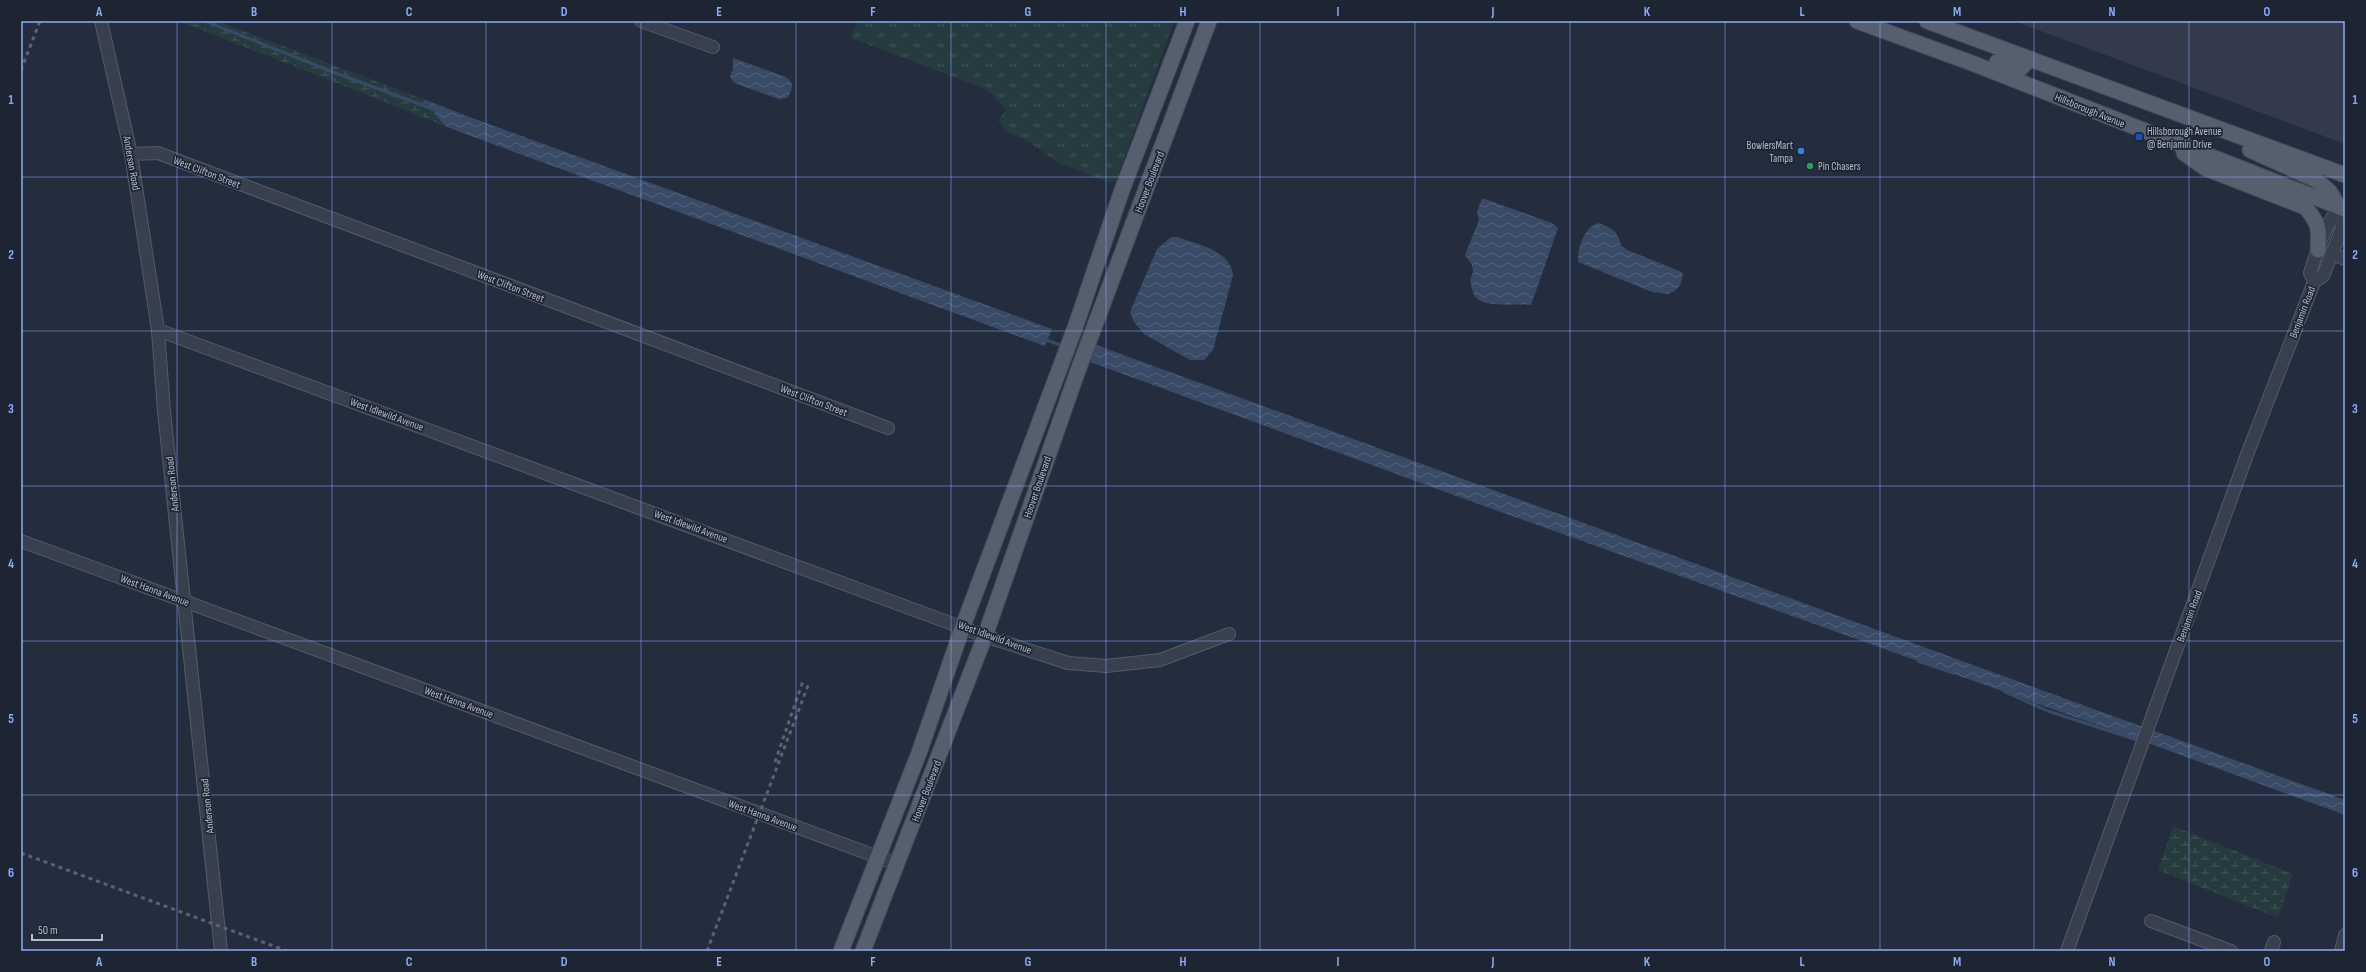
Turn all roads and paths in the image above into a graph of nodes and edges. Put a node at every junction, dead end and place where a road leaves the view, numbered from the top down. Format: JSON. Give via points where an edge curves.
{"nodes":[{"id":1,"x":101,"y":21,"type":"edge"},
{"id":2,"x":641,"y":21,"type":"edge"},
{"id":3,"x":1187,"y":21,"type":"edge"},
{"id":4,"x":1209,"y":21,"type":"edge"},
{"id":5,"x":1857,"y":21,"type":"edge"},
{"id":6,"x":1927,"y":21,"type":"edge"},
{"id":7,"x":1897,"y":36,"type":"junction"},
{"id":8,"x":713,"y":47,"type":"dead end"},
{"id":9,"x":2030,"y":59,"type":"junction"},
{"id":10,"x":2101,"y":85,"type":"junction"},
{"id":11,"x":2167,"y":140,"type":"junction"},
{"id":12,"x":131,"y":154,"type":"junction"},
{"id":13,"x":2345,"y":175,"type":"edge"},
{"id":14,"x":2343,"y":206,"type":"edge"},
{"id":15,"x":2325,"y":252,"type":"junction"},
{"id":16,"x":2345,"y":259,"type":"edge"},
{"id":17,"x":158,"y":330,"type":"junction"},
{"id":18,"x":888,"y":428,"type":"dead end"},
{"id":19,"x":21,"y":541,"type":"edge"},
{"id":20,"x":185,"y":601,"type":"junction"},
{"id":21,"x":963,"y":626,"type":"junction"},
{"id":22,"x":1229,"y":634,"type":"dead end"},
{"id":23,"x":985,"y":636,"type":"junction"},
{"id":24,"x":878,"y":857,"type":"junction"},
{"id":25,"x":897,"y":864,"type":"junction"},
{"id":26,"x":2151,"y":921,"type":"dead end"},
{"id":27,"x":2345,"y":935,"type":"edge"},
{"id":28,"x":222,"y":951,"type":"edge"},
{"id":29,"x":841,"y":951,"type":"edge"},
{"id":30,"x":863,"y":951,"type":"edge"},
{"id":31,"x":2067,"y":951,"type":"edge"},
{"id":32,"x":2231,"y":951,"type":"edge"},
{"id":33,"x":2341,"y":951,"type":"edge"}],
"edges":[{"from":1,"to":12,"type":"street","name":"Anderson Road"},
{"from":2,"to":8,"type":"street"},
{"from":3,"to":21,"type":"main road","name":"Hoover Boulevard","via":[[1121,193],[1076,325]]},
{"from":4,"to":23,"type":"main road","name":"Hoover Boulevard","via":[[1077,372]]},
{"from":5,"to":7,"type":"main road","name":"Hillsborough Avenue"},
{"from":6,"to":9,"type":"main road"},
{"from":7,"to":9,"type":"main road","via":[[1916,34],[2013,68],[2024,67]]},
{"from":7,"to":11,"type":"main road","name":"Hillsborough Avenue"},
{"from":9,"to":10,"type":"main road"},
{"from":10,"to":13,"type":"main road"},
{"from":10,"to":14,"type":"main road","via":[[2316,180]]},
{"from":11,"to":14,"type":"main road","name":"Hillsborough Avenue"},
{"from":11,"to":15,"type":"main road","via":[[2205,168],[2305,207],[2319,228]]},
{"from":12,"to":17,"type":"street","name":"Anderson Road"},
{"from":12,"to":18,"type":"street","name":"West Clifton Street","via":[[158,153]]},
{"from":14,"to":15,"type":"street","name":"Benjamin Road","via":[[2327,224]]},
{"from":15,"to":16,"type":"street"},
{"from":15,"to":31,"type":"street","name":"Benjamin Road","via":[[2310,273],[2314,282],[2248,452]]},
{"from":17,"to":20,"type":"street","name":"Anderson Road","via":[[164,411]]},
{"from":17,"to":21,"type":"street","name":"West Idlewild Avenue"},
{"from":19,"to":20,"type":"street","name":"West Hanna Avenue"},
{"from":20,"to":24,"type":"street","name":"West Hanna Avenue"},
{"from":20,"to":28,"type":"street","name":"Anderson Road"},
{"from":21,"to":23,"type":"street","name":"West Idlewild Avenue"},
{"from":21,"to":24,"type":"main road","name":"Hoover Boulevard","via":[[919,753]]},
{"from":22,"to":23,"type":"street","name":"West Idlewild Avenue","via":[[1160,660],[1106,666],[1068,663]]},
{"from":23,"to":25,"type":"main road","name":"Hoover Boulevard"},
{"from":24,"to":25,"type":"street","name":"West Hanna Avenue"},
{"from":24,"to":29,"type":"main road","name":"Hoover Boulevard"},
{"from":25,"to":30,"type":"main road","name":"Hoover Boulevard"},
{"from":26,"to":32,"type":"street"},
{"from":27,"to":33,"type":"street"}]}
